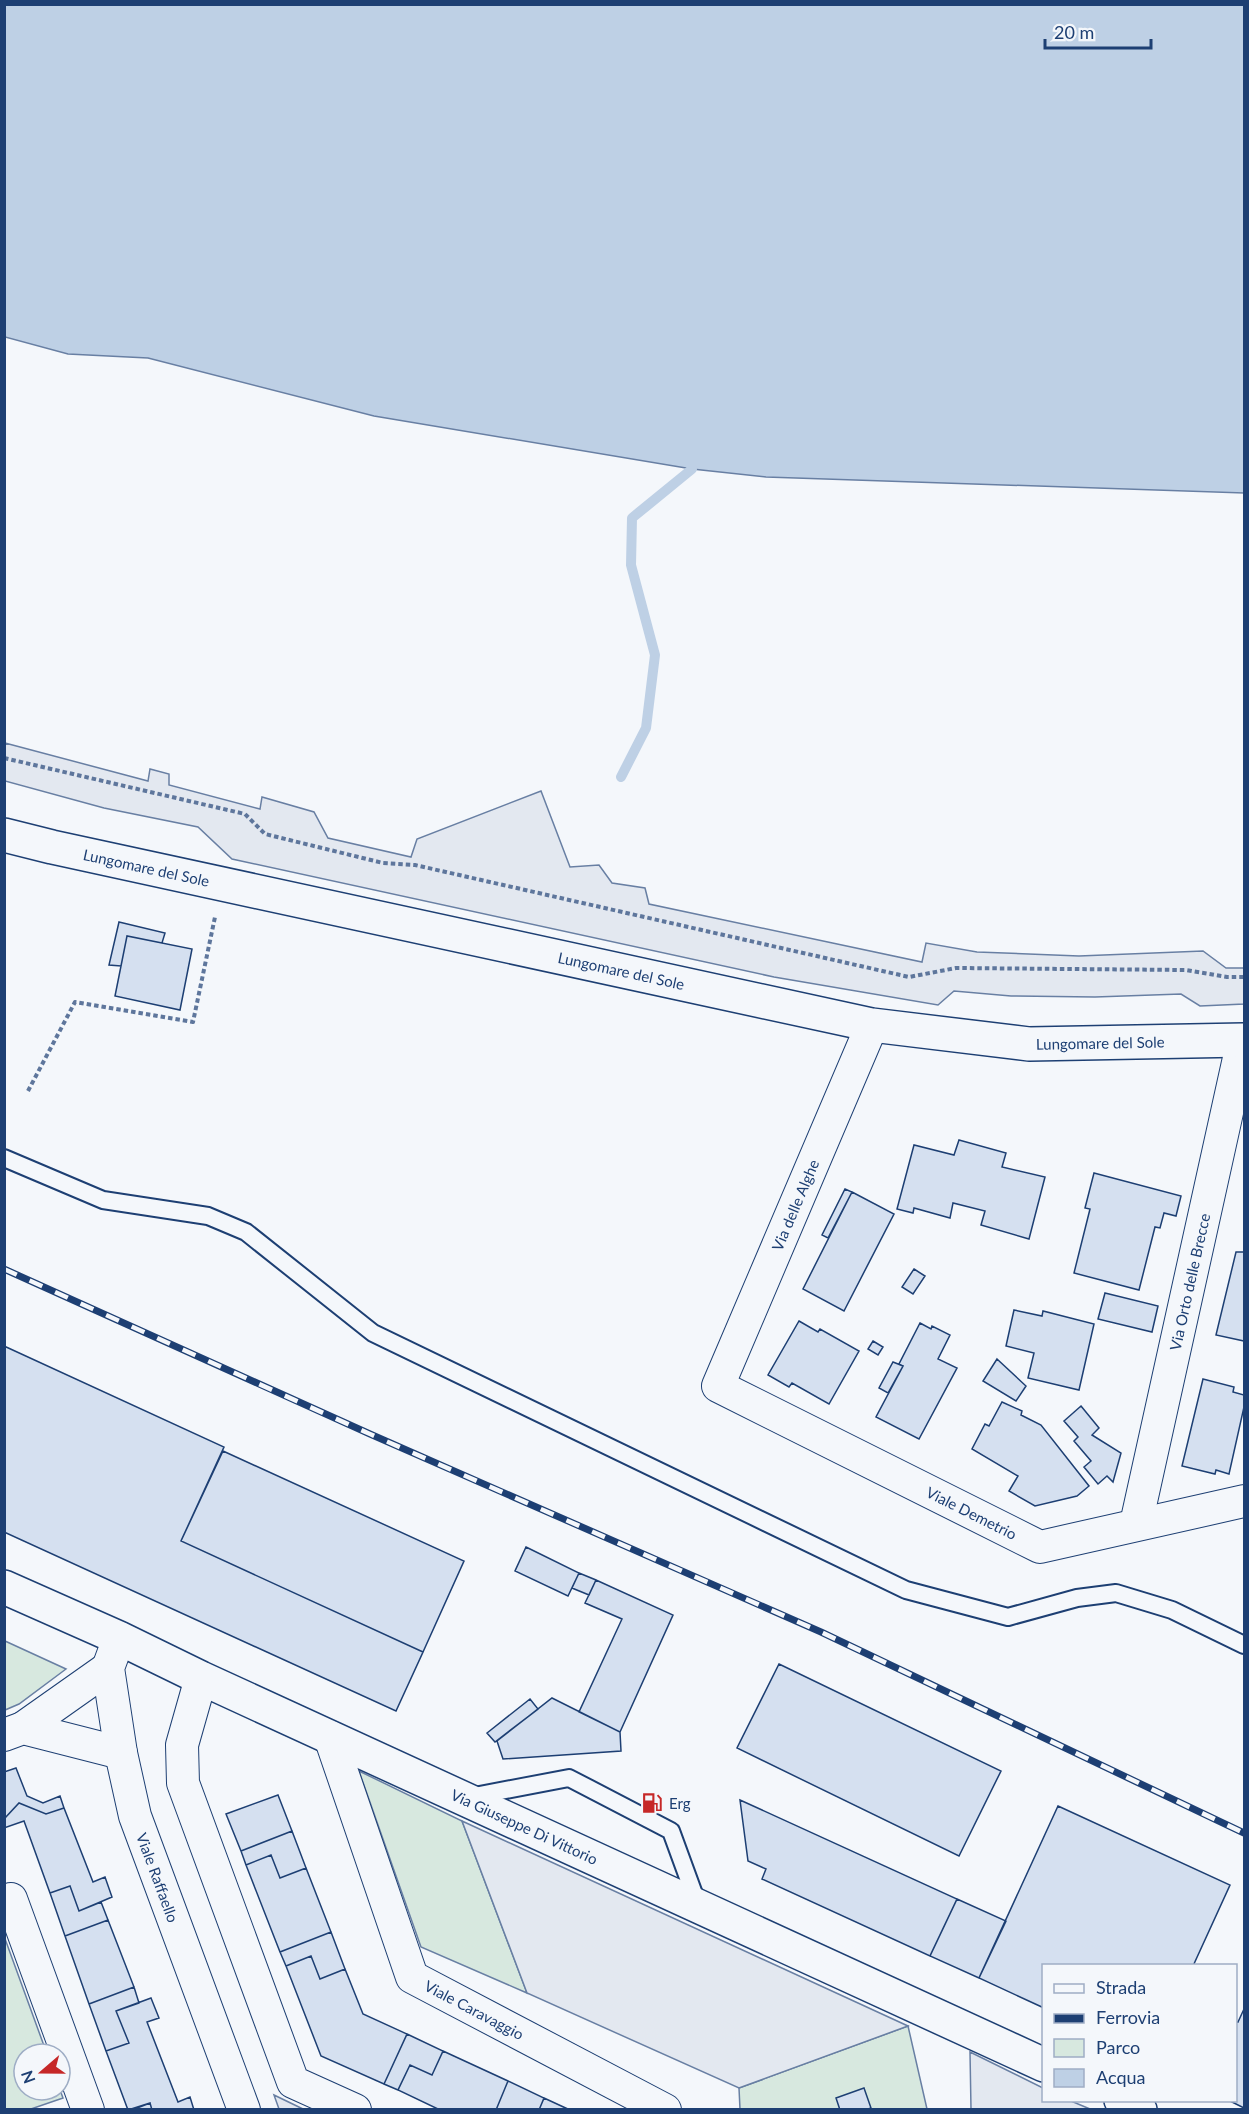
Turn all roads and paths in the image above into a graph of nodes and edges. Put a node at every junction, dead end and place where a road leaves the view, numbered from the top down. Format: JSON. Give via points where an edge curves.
{"nodes":[{"id":1,"x":4,"y":758,"type":"edge"},
{"id":2,"x":4,"y":835,"type":"edge"},
{"id":3,"x":222,"y":884,"type":"junction"},
{"id":4,"x":1245,"y":977,"type":"edge"},
{"id":5,"x":872,"y":1025,"type":"junction"},
{"id":6,"x":1244,"y":1040,"type":"edge"},
{"id":7,"x":28,"y":1091,"type":"dead end"},
{"id":8,"x":4,"y":1158,"type":"edge"},
{"id":9,"x":718,"y":1386,"type":"joint"},
{"id":10,"x":1245,"y":1501,"type":"edge"},
{"id":11,"x":1136,"y":1524,"type":"junction"},
{"id":12,"x":4,"y":1587,"type":"edge"},
{"id":13,"x":1245,"y":1645,"type":"edge"},
{"id":14,"x":114,"y":1653,"type":"junction"},
{"id":15,"x":201,"y":1678,"type":"junction"},
{"id":16,"x":14,"y":1731,"type":"edge"},
{"id":17,"x":330,"y":1737,"type":"junction"},
{"id":18,"x":121,"y":1753,"type":"junction"},
{"id":19,"x":463,"y":1798,"type":"junction"},
{"id":20,"x":4,"y":1902,"type":"edge"},
{"id":21,"x":698,"y":1905,"type":"junction"},
{"id":22,"x":1042,"y":2064,"type":"edge"},
{"id":23,"x":1125,"y":2102,"type":"edge"},
{"id":24,"x":88,"y":2109,"type":"edge"},
{"id":25,"x":244,"y":2109,"type":"edge"},
{"id":26,"x":355,"y":2109,"type":"edge"},
{"id":27,"x":665,"y":2109,"type":"edge"},
{"id":28,"x":1140,"y":2109,"type":"edge"}],
"edges":[{"from":1,"to":4,"type":"path","via":[[245,814],[265,834],[383,863],[415,866],[909,977],[967,968],[1186,970]]},
{"from":2,"to":3,"type":"street","name":"Lungomare del Sole"},
{"from":3,"to":5,"type":"street","name":"Lungomare del Sole"},
{"from":3,"to":7,"type":"path","via":[[193,1022],[75,1002]]},
{"from":5,"to":6,"type":"street","name":"Lungomare del Sole","via":[[1029,1044]]},
{"from":5,"to":9,"type":"street","name":"Via delle Alghe"},
{"from":6,"to":11,"type":"street","name":"Via Orto delle Brecce"},
{"from":8,"to":13,"type":"lane","via":[[103,1200],[208,1216],[246,1232],[373,1333],[906,1590],[1008,1617],[1077,1598],[1116,1593],[1172,1610]]},
{"from":9,"to":11,"type":"street","name":"Viale Demetrio","via":[[1040,1546]]},
{"from":10,"to":11,"type":"street","name":"Viale Demetrio"},
{"from":12,"to":14,"type":"street","name":"Via Giuseppe Di Vittorio"},
{"from":14,"to":15,"type":"street","name":"Via Giuseppe Di Vittorio"},
{"from":14,"to":16,"type":"street"},
{"from":14,"to":18,"type":"street","name":"Viale Raffaello"},
{"from":15,"to":17,"type":"street","name":"Via Giuseppe Di Vittorio"},
{"from":15,"to":26,"type":"street","via":[[182,1745],[183,1784],[293,2082]]},
{"from":16,"to":18,"type":"street"},
{"from":17,"to":19,"type":"street","name":"Via Giuseppe Di Vittorio"},
{"from":17,"to":27,"type":"street","name":"Viale Caravaggio","via":[[412,1977]]},
{"from":18,"to":25,"type":"street","name":"Viale Raffaello","via":[[135,1816]]},
{"from":19,"to":21,"type":"street","name":"Via Giuseppe Di Vittorio"},
{"from":19,"to":21,"type":"lane","via":[[569,1778],[671,1831]]},
{"from":20,"to":24,"type":"street","via":[[11,1899]]},
{"from":21,"to":22,"type":"street","name":"Via Giuseppe Di Vittorio"},
{"from":23,"to":28,"type":"street"}]}
